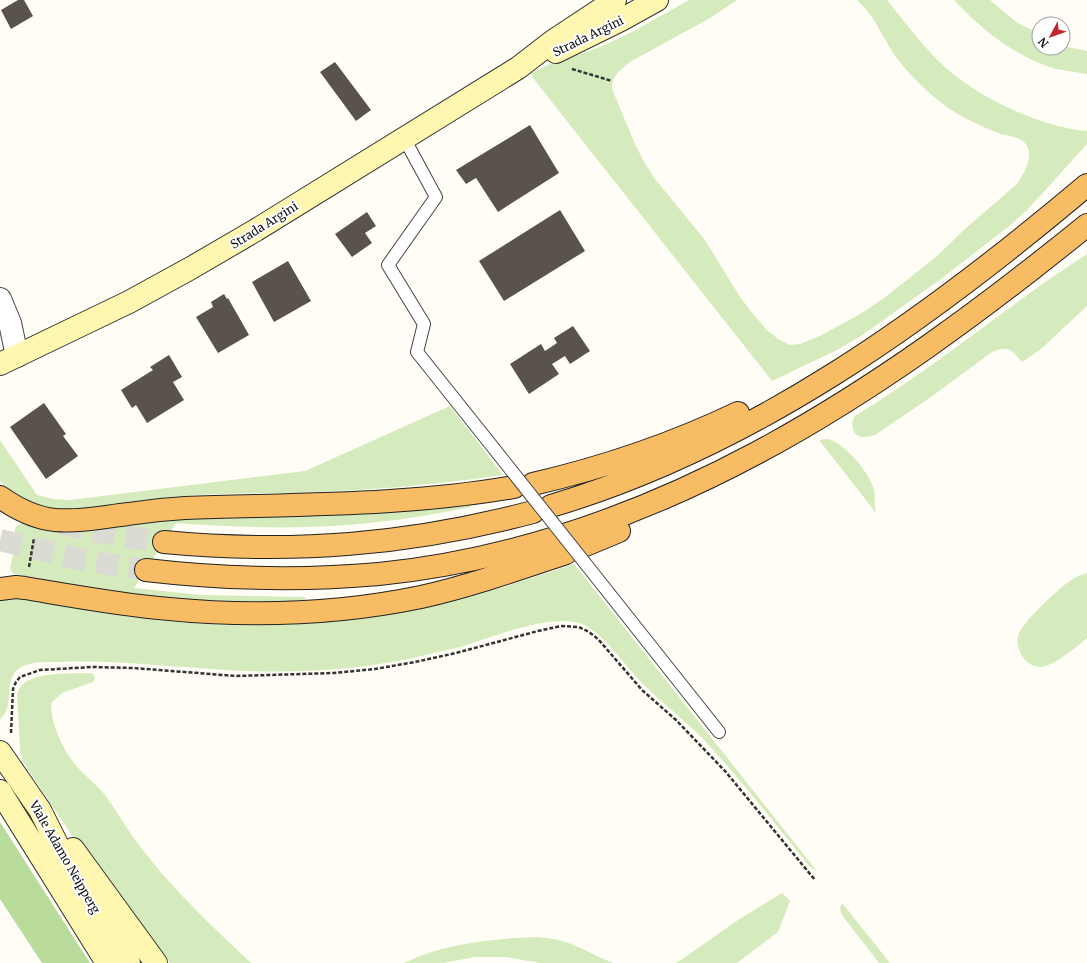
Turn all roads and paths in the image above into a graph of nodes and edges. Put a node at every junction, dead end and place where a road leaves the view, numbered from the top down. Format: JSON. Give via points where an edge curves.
{"nodes":[{"id":1,"x":615,"y":0,"type":"edge"},
{"id":2,"x":657,"y":0,"type":"edge"},
{"id":3,"x":518,"y":68,"type":"junction"},
{"id":4,"x":404,"y":138,"type":"junction"},
{"id":5,"x":1087,"y":185,"type":"edge"},
{"id":6,"x":1087,"y":225,"type":"edge"},
{"id":7,"x":0,"y":299,"type":"edge"},
{"id":8,"x":902,"y":328,"type":"junction"},
{"id":9,"x":9,"y":360,"type":"edge"},
{"id":10,"x":737,"y":464,"type":"junction"},
{"id":11,"x":519,"y":480,"type":"junction"},
{"id":12,"x":0,"y":498,"type":"edge"},
{"id":13,"x":164,"y":542,"type":"tunnel mouth"},
{"id":14,"x":578,"y":554,"type":"junction"},
{"id":15,"x":146,"y":570,"type":"tunnel mouth"},
{"id":16,"x":0,"y":589,"type":"edge"},
{"id":17,"x":719,"y":732,"type":"dead end"},
{"id":18,"x":5,"y":745,"type":"edge"},
{"id":19,"x":0,"y":791,"type":"edge"},
{"id":20,"x":40,"y":810,"type":"junction"},
{"id":21,"x":814,"y":880,"type":"dead end"},
{"id":22,"x":107,"y":963,"type":"edge"},
{"id":23,"x":129,"y":963,"type":"edge"},
{"id":24,"x":156,"y":963,"type":"edge"}],
"edges":[{"from":1,"to":3,"type":"main road","name":"Strada Argini","via":[[553,41]]},
{"from":2,"to":3,"type":"main road","name":"Strada Argini","via":[[595,34]]},
{"from":3,"to":4,"type":"main road","name":"Strada Argini"},
{"from":4,"to":9,"type":"main road","name":"Strada Argini","via":[[170,280]]},
{"from":4,"to":11,"type":"lane","via":[[436,197],[388,265],[424,324],[416,352]]},
{"from":5,"to":8,"type":"highway","via":[[1004,253]]},
{"from":6,"to":10,"type":"highway","via":[[1010,287],[912,359],[818,419]]},
{"from":7,"to":9,"type":"street","via":[[10,323]]},
{"from":8,"to":11,"type":"highway","via":[[842,362],[657,448],[597,468]]},
{"from":8,"to":13,"type":"highway","via":[[828,377],[711,443],[623,482],[542,509],[443,533],[350,545],[252,548]]},
{"from":10,"to":14,"type":"highway"},
{"from":10,"to":15,"type":"highway","via":[[631,512],[582,530],[447,563],[379,574],[291,578],[221,577]]},
{"from":11,"to":12,"type":"highway","via":[[446,496],[311,505],[162,509],[79,520],[56,520],[38,516],[20,510]]},
{"from":11,"to":14,"type":"lane","bridge":true},
{"from":14,"to":16,"type":"highway","via":[[422,596],[376,605],[316,611],[191,611],[132,605],[26,588]]},
{"from":14,"to":17,"type":"lane"},
{"from":18,"to":20,"type":"main road","name":"Viale Adamo Neipperg"},
{"from":18,"to":21,"type":"path","via":[[16,682],[24,675],[40,670],[133,668],[236,676],[334,673],[415,662],[561,626],[579,627],[598,639],[642,690],[676,720],[725,771]]},
{"from":19,"to":22,"type":"main road","name":"Viale Adamo Neipperg"},
{"from":20,"to":23,"type":"main road","name":"Viale Adamo Neipperg","via":[[66,862]]},
{"from":20,"to":24,"type":"main road","via":[[77,854]]}]}
